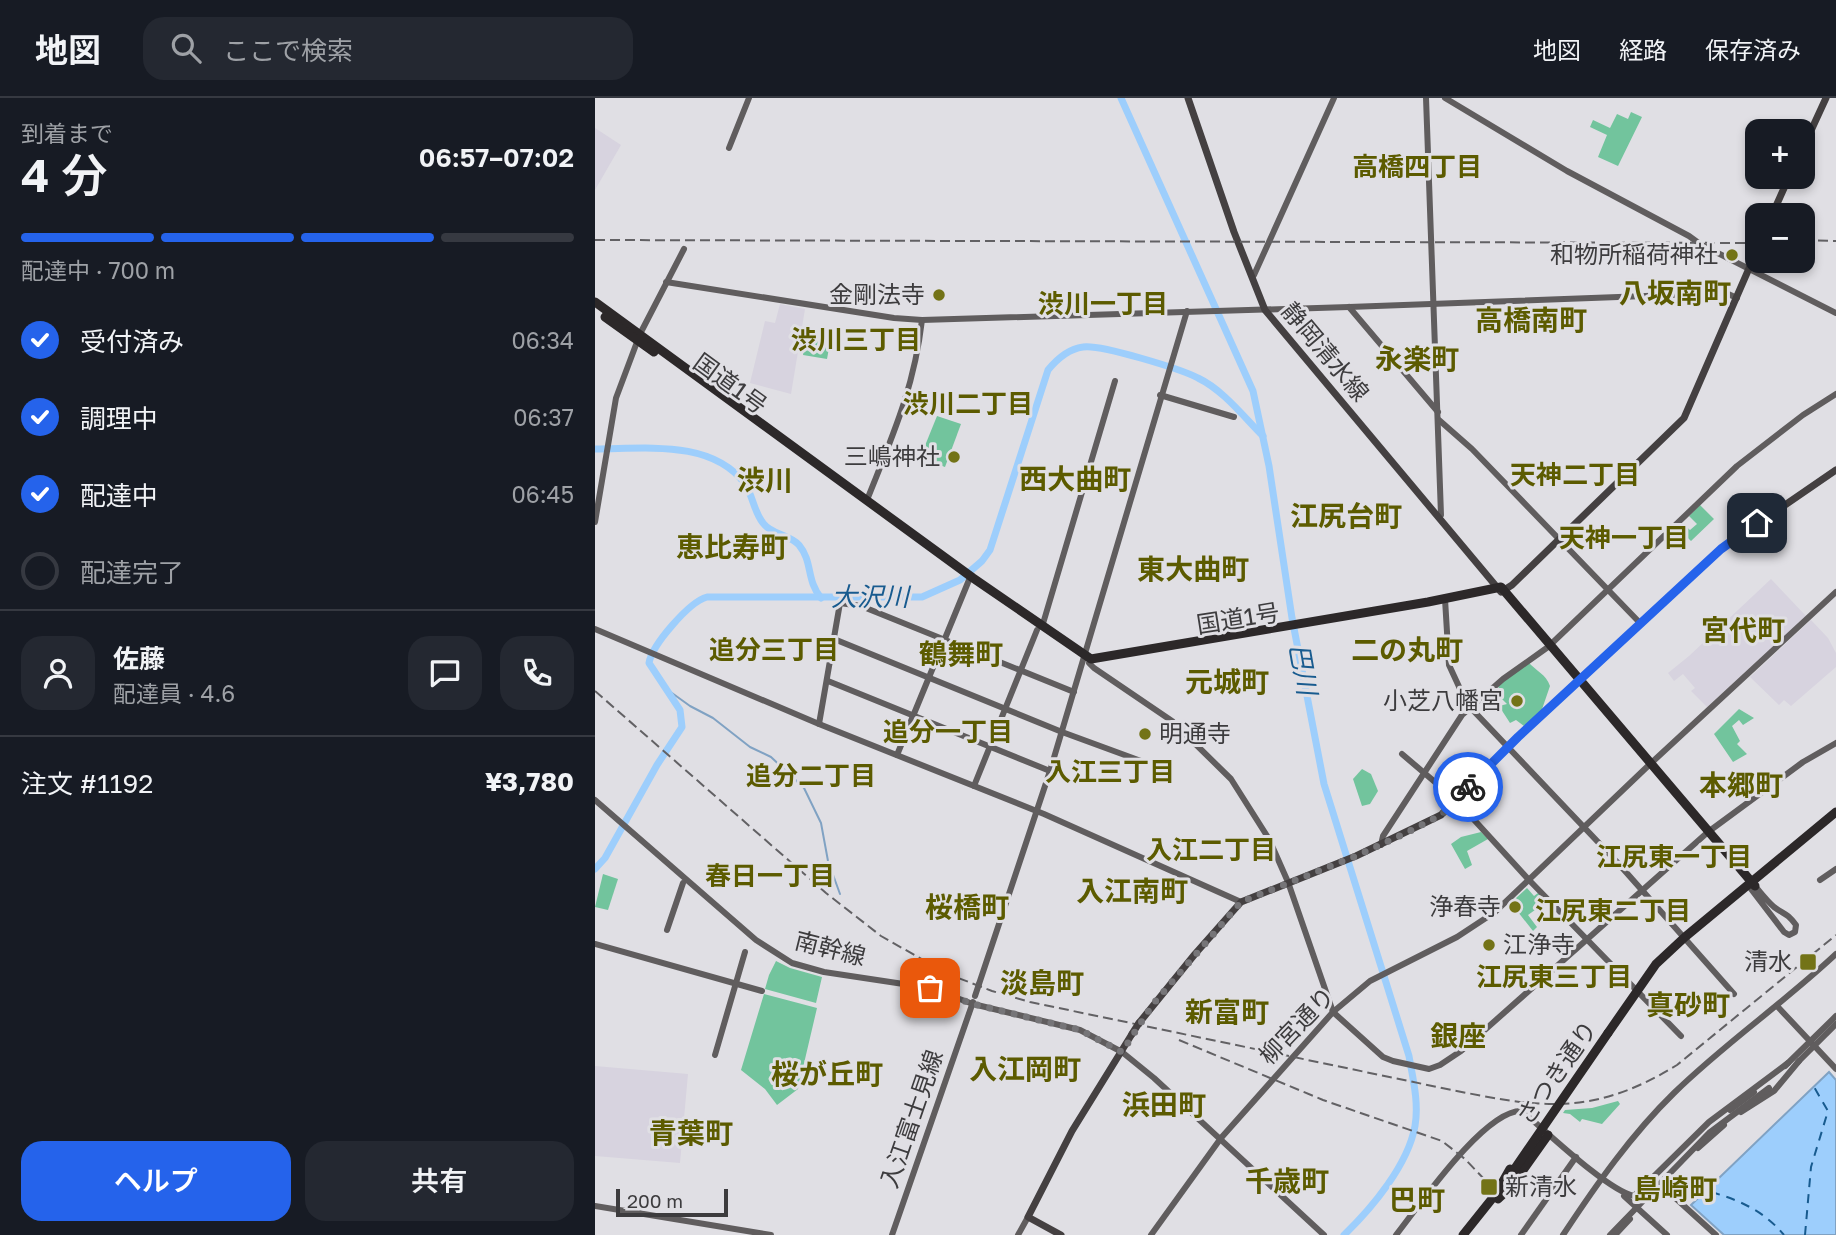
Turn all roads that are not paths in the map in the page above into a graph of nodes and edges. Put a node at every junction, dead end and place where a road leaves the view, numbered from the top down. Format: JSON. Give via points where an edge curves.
{"nodes":[{"id":1,"x":749,"y":98,"type":"edge"},
{"id":2,"x":1190,"y":98,"type":"edge"},
{"id":3,"x":1335,"y":98,"type":"edge"},
{"id":4,"x":1426,"y":98,"type":"edge"},
{"id":5,"x":1445,"y":98,"type":"edge"},
{"id":6,"x":1821,"y":98,"type":"edge"},
{"id":7,"x":1826,"y":98,"type":"edge"},
{"id":8,"x":1812,"y":119,"type":"edge"},
{"id":9,"x":1815,"y":122,"type":"edge"},
{"id":10,"x":730,"y":148,"type":"dead end"},
{"id":11,"x":684,"y":249,"type":"dead end"},
{"id":12,"x":1745,"y":266,"type":"edge"},
{"id":13,"x":1746,"y":273,"type":"edge"},
{"id":14,"x":1758,"y":273,"type":"edge"},
{"id":15,"x":1254,"y":275,"type":"junction"},
{"id":16,"x":666,"y":282,"type":"junction"},
{"id":17,"x":1735,"y":297,"type":"junction"},
{"id":18,"x":595,"y":302,"type":"edge"},
{"id":19,"x":1435,"y":303,"type":"junction"},
{"id":20,"x":1349,"y":307,"type":"junction"},
{"id":21,"x":595,"y":310,"type":"edge"},
{"id":22,"x":1267,"y":310,"type":"junction"},
{"id":23,"x":1187,"y":311,"type":"junction"},
{"id":24,"x":1836,"y":313,"type":"edge"},
{"id":25,"x":922,"y":320,"type":"junction"},
{"id":26,"x":639,"y":337,"type":"junction"},
{"id":27,"x":1115,"y":381,"type":"dead end"},
{"id":28,"x":1836,"y":394,"type":"edge"},
{"id":29,"x":1160,"y":395,"type":"junction"},
{"id":30,"x":1234,"y":416,"type":"dead end"},
{"id":31,"x":1439,"y":416,"type":"junction"},
{"id":32,"x":1836,"y":470,"type":"edge"},
{"id":33,"x":867,"y":500,"type":"junction"},
{"id":34,"x":1441,"y":515,"type":"junction"},
{"id":35,"x":595,"y":522,"type":"edge"},
{"id":36,"x":1557,"y":538,"type":"junction"},
{"id":37,"x":967,"y":577,"type":"junction"},
{"id":38,"x":1501,"y":589,"type":"junction"},
{"id":39,"x":1608,"y":590,"type":"junction"},
{"id":40,"x":1836,"y":592,"type":"edge"},
{"id":41,"x":1445,"y":601,"type":"junction"},
{"id":42,"x":1641,"y":624,"type":"junction"},
{"id":43,"x":595,"y":629,"type":"edge"},
{"id":44,"x":1040,"y":629,"type":"junction"},
{"id":45,"x":834,"y":639,"type":"junction"},
{"id":46,"x":944,"y":639,"type":"junction"},
{"id":47,"x":1549,"y":646,"type":"junction"},
{"id":48,"x":1087,"y":660,"type":"junction"},
{"id":49,"x":1020,"y":671,"type":"junction"},
{"id":50,"x":929,"y":678,"type":"junction"},
{"id":51,"x":828,"y":681,"type":"junction"},
{"id":52,"x":1579,"y":681,"type":"junction"},
{"id":53,"x":1074,"y":692,"type":"junction"},
{"id":54,"x":1470,"y":708,"type":"junction"},
{"id":55,"x":1005,"y":709,"type":"junction"},
{"id":56,"x":913,"y":716,"type":"junction"},
{"id":57,"x":819,"y":724,"type":"junction"},
{"id":58,"x":1062,"y":732,"type":"junction"},
{"id":59,"x":1836,"y":743,"type":"edge"},
{"id":60,"x":990,"y":747,"type":"junction"},
{"id":61,"x":1507,"y":747,"type":"junction"},
{"id":62,"x":1402,"y":754,"type":"dead end"},
{"id":63,"x":897,"y":755,"type":"junction"},
{"id":64,"x":1141,"y":761,"type":"dead end"},
{"id":65,"x":1650,"y":765,"type":"junction"},
{"id":66,"x":1050,"y":771,"type":"junction"},
{"id":67,"x":1425,"y":772,"type":"junction"},
{"id":68,"x":974,"y":786,"type":"junction"},
{"id":69,"x":595,"y":800,"type":"edge"},
{"id":70,"x":1456,"y":800,"type":"junction"},
{"id":71,"x":1037,"y":812,"type":"junction"},
{"id":72,"x":1836,"y":812,"type":"edge"},
{"id":73,"x":1836,"y":818,"type":"edge"},
{"id":74,"x":1584,"y":827,"type":"junction"},
{"id":75,"x":1707,"y":833,"type":"junction"},
{"id":76,"x":1381,"y":845,"type":"junction"},
{"id":77,"x":1836,"y":869,"type":"edge"},
{"id":78,"x":1529,"y":880,"type":"junction"},
{"id":79,"x":1820,"y":880,"type":"dead end"},
{"id":80,"x":1288,"y":882,"type":"junction"},
{"id":81,"x":683,"y":883,"type":"dead end"},
{"id":82,"x":1751,"y":885,"type":"junction"},
{"id":83,"x":1642,"y":889,"type":"junction"},
{"id":84,"x":1241,"y":902,"type":"junction"},
{"id":85,"x":667,"y":930,"type":"dead end"},
{"id":86,"x":1686,"y":939,"type":"junction"},
{"id":87,"x":1588,"y":940,"type":"junction"},
{"id":88,"x":595,"y":944,"type":"edge"},
{"id":89,"x":745,"y":952,"type":"dead end"},
{"id":90,"x":1836,"y":954,"type":"edge"},
{"id":91,"x":735,"y":984,"type":"junction"},
{"id":92,"x":762,"y":991,"type":"dead end"},
{"id":93,"x":1639,"y":993,"type":"junction"},
{"id":94,"x":1734,"y":994,"type":"dead end"},
{"id":95,"x":973,"y":1004,"type":"junction"},
{"id":96,"x":1777,"y":1006,"type":"junction"},
{"id":97,"x":1333,"y":1012,"type":"junction"},
{"id":98,"x":1836,"y":1016,"type":"edge"},
{"id":99,"x":1836,"y":1024,"type":"edge"},
{"id":100,"x":1681,"y":1036,"type":"dead end"},
{"id":101,"x":1812,"y":1044,"type":"junction"},
{"id":102,"x":1122,"y":1052,"type":"junction"},
{"id":103,"x":715,"y":1055,"type":"dead end"},
{"id":104,"x":1799,"y":1061,"type":"junction"},
{"id":105,"x":1788,"y":1063,"type":"junction"},
{"id":106,"x":1836,"y":1069,"type":"edge"},
{"id":107,"x":1540,"y":1126,"type":"junction"},
{"id":108,"x":1548,"y":1135,"type":"junction"},
{"id":109,"x":1221,"y":1138,"type":"junction"},
{"id":110,"x":1576,"y":1157,"type":"junction"},
{"id":111,"x":1601,"y":1177,"type":"junction"},
{"id":112,"x":1661,"y":1185,"type":"junction"},
{"id":113,"x":1622,"y":1192,"type":"junction"},
{"id":114,"x":1498,"y":1196,"type":"junction"},
{"id":115,"x":1646,"y":1202,"type":"junction"},
{"id":116,"x":595,"y":1206,"type":"edge"},
{"id":117,"x":1638,"y":1210,"type":"junction"},
{"id":118,"x":1645,"y":1216,"type":"junction"},
{"id":119,"x":1028,"y":1217,"type":"junction"},
{"id":120,"x":1322,"y":1233,"type":"edge"},
{"id":121,"x":771,"y":1235,"type":"edge"},
{"id":122,"x":892,"y":1235,"type":"edge"},
{"id":123,"x":1018,"y":1235,"type":"edge"},
{"id":124,"x":1061,"y":1235,"type":"edge"},
{"id":125,"x":1151,"y":1235,"type":"edge"},
{"id":126,"x":1397,"y":1235,"type":"edge"},
{"id":127,"x":1463,"y":1235,"type":"edge"},
{"id":128,"x":1471,"y":1235,"type":"edge"},
{"id":129,"x":1521,"y":1235,"type":"edge"},
{"id":130,"x":1563,"y":1235,"type":"edge"},
{"id":131,"x":1612,"y":1235,"type":"edge"},
{"id":132,"x":1667,"y":1235,"type":"edge"},
{"id":133,"x":1716,"y":1235,"type":"edge"}],
"edges":[{"from":1,"to":10,"type":"street"},
{"from":2,"to":15,"type":"main road","name":"静岡清水線"},
{"from":2,"to":22,"type":"main road","name":"静岡清水線","via":[[1234,232]]},
{"from":3,"to":15,"type":"street"},
{"from":4,"to":19,"type":"street"},
{"from":5,"to":12,"type":"street","via":[[1567,171]]},
{"from":6,"to":8,"type":"main road"},
{"from":7,"to":9,"type":"main road"},
{"from":11,"to":16,"type":"street"},
{"from":13,"to":17,"type":"main road"},
{"from":14,"to":24,"type":"street"},
{"from":15,"to":22,"type":"main road","name":"静岡清水線"},
{"from":16,"to":25,"type":"street"},
{"from":16,"to":26,"type":"street"},
{"from":17,"to":19,"type":"street","via":[[1726,293]]},
{"from":17,"to":36,"type":"main road","via":[[1681,416]]},
{"from":18,"to":26,"type":"highway","name":"国道1号"},
{"from":19,"to":20,"type":"street"},
{"from":19,"to":31,"type":"street"},
{"from":20,"to":22,"type":"street"},
{"from":20,"to":31,"type":"street"},
{"from":21,"to":26,"type":"highway","name":"国道1号"},
{"from":22,"to":23,"type":"street"},
{"from":22,"to":34,"type":"main road","name":"静岡清水線"},
{"from":22,"to":38,"type":"main road","name":"静岡清水線"},
{"from":23,"to":25,"type":"street"},
{"from":23,"to":29,"type":"street","name":"入江富士見線"},
{"from":25,"to":33,"type":"street","via":[[905,404]]},
{"from":26,"to":33,"type":"highway","name":"国道1号"},
{"from":26,"to":35,"type":"street","via":[[616,398]]},
{"from":26,"to":37,"type":"highway","name":"国道1号"},
{"from":27,"to":44,"type":"street"},
{"from":28,"to":39,"type":"street","via":[[1737,466]]},
{"from":29,"to":30,"type":"street"},
{"from":29,"to":48,"type":"street","name":"入江富士見線"},
{"from":31,"to":34,"type":"street"},
{"from":31,"to":36,"type":"street"},
{"from":32,"to":42,"type":"main road","via":[[1736,538]]},
{"from":33,"to":37,"type":"highway","name":"国道1号"},
{"from":34,"to":38,"type":"main road","name":"静岡清水線"},
{"from":36,"to":38,"type":"main road"},
{"from":36,"to":39,"type":"street"},
{"from":37,"to":44,"type":"highway","name":"国道1号"},
{"from":37,"to":46,"type":"street"},
{"from":38,"to":41,"type":"highway","name":"国道1号"},
{"from":38,"to":47,"type":"highway"},
{"from":39,"to":42,"type":"street"},
{"from":39,"to":47,"type":"street"},
{"from":40,"to":65,"type":"street","name":"柳宮通り"},
{"from":41,"to":48,"type":"highway","name":"国道1号"},
{"from":41,"to":54,"type":"street","via":[[1448,665]]},
{"from":42,"to":52,"type":"main road"},
{"from":43,"to":57,"type":"street"},
{"from":44,"to":48,"type":"highway","name":"国道1号"},
{"from":44,"to":49,"type":"street"},
{"from":45,"to":46,"type":"street","via":[[840,603],[857,605]]},
{"from":45,"to":50,"type":"street"},
{"from":45,"to":51,"type":"street"},
{"from":46,"to":49,"type":"street"},
{"from":46,"to":50,"type":"street"},
{"from":47,"to":52,"type":"highway"},
{"from":47,"to":54,"type":"street"},
{"from":48,"to":53,"type":"street","name":"入江富士見線"},
{"from":48,"to":80,"type":"street","via":[[1172,721],[1231,779],[1269,838]]},
{"from":49,"to":53,"type":"street"},
{"from":49,"to":55,"type":"street"},
{"from":50,"to":55,"type":"street"},
{"from":50,"to":56,"type":"street"},
{"from":51,"to":56,"type":"street"},
{"from":51,"to":57,"type":"street"},
{"from":52,"to":61,"type":"main road"},
{"from":52,"to":65,"type":"highway"},
{"from":53,"to":58,"type":"street","name":"入江富士見線"},
{"from":54,"to":61,"type":"street"},
{"from":54,"to":67,"type":"street"},
{"from":55,"to":58,"type":"street"},
{"from":55,"to":60,"type":"street"},
{"from":56,"to":60,"type":"street"},
{"from":56,"to":63,"type":"street"},
{"from":57,"to":63,"type":"street"},
{"from":58,"to":64,"type":"street"},
{"from":58,"to":66,"type":"street","name":"入江富士見線"},
{"from":59,"to":75,"type":"street"},
{"from":60,"to":66,"type":"street"},
{"from":60,"to":68,"type":"street"},
{"from":61,"to":70,"type":"main road"},
{"from":61,"to":74,"type":"street"},
{"from":62,"to":67,"type":"street"},
{"from":63,"to":68,"type":"street"},
{"from":65,"to":74,"type":"street","name":"柳宮通り"},
{"from":65,"to":75,"type":"highway"},
{"from":66,"to":71,"type":"street","name":"入江富士見線"},
{"from":67,"to":70,"type":"street"},
{"from":67,"to":76,"type":"street"},
{"from":68,"to":71,"type":"street"},
{"from":69,"to":95,"type":"street","name":"南幹線","via":[[756,940],[792,963],[930,988]]},
{"from":70,"to":76,"type":"main road","via":[[1436,818]]},
{"from":70,"to":78,"type":"street"},
{"from":71,"to":84,"type":"street"},
{"from":71,"to":95,"type":"street","name":"入江富士見線","bridge":true},
{"from":72,"to":82,"type":"highway"},
{"from":73,"to":82,"type":"highway"},
{"from":74,"to":78,"type":"street","name":"柳宮通り"},
{"from":74,"to":83,"type":"street"},
{"from":75,"to":82,"type":"highway"},
{"from":75,"to":83,"type":"street"},
{"from":76,"to":80,"type":"main road"},
{"from":77,"to":79,"type":"street"},
{"from":78,"to":87,"type":"street"},
{"from":78,"to":97,"type":"street","name":"柳宮通り","via":[[1485,920],[1372,980]]},
{"from":80,"to":84,"type":"main road"},
{"from":80,"to":97,"type":"street"},
{"from":81,"to":85,"type":"street"},
{"from":82,"to":82,"type":"street","via":[[1784,911],[1796,927],[1793,934],[1784,932]]},
{"from":82,"to":86,"type":"highway","name":"さつき通り"},
{"from":83,"to":86,"type":"street"},
{"from":83,"to":87,"type":"street"},
{"from":84,"to":102,"type":"main road","bridge":true,"via":[[1139,1023]]},
{"from":86,"to":93,"type":"highway","name":"さつき通り"},
{"from":86,"to":94,"type":"street"},
{"from":87,"to":93,"type":"street"},
{"from":87,"to":97,"type":"street","via":[[1440,1066],[1425,1069],[1383,1057]]},
{"from":88,"to":91,"type":"street"},
{"from":89,"to":91,"type":"street"},
{"from":90,"to":96,"type":"street"},
{"from":91,"to":92,"type":"street"},
{"from":91,"to":103,"type":"street"},
{"from":93,"to":100,"type":"street"},
{"from":93,"to":114,"type":"highway","name":"さつき通り","bridge":true},
{"from":95,"to":102,"type":"street","name":"南幹線","via":[[1080,1030]]},
{"from":95,"to":122,"type":"street","name":"入江富士見線"},
{"from":96,"to":101,"type":"street"},
{"from":96,"to":111,"type":"street","via":[[1672,1094]]},
{"from":97,"to":109,"type":"street","name":"柳宮通り"},
{"from":98,"to":101,"type":"street"},
{"from":99,"to":101,"type":"street"},
{"from":101,"to":104,"type":"street"},
{"from":101,"to":105,"type":"street"},
{"from":101,"to":106,"type":"street"},
{"from":102,"to":109,"type":"street","name":"南幹線"},
{"from":102,"to":119,"type":"main road","via":[[1072,1131]]},
{"from":104,"to":112,"type":"street","via":[[1774,1091],[1725,1124]]},
{"from":104,"to":131,"type":"street","bridge":true,"via":[[1709,1133]]},
{"from":105,"to":113,"type":"street","via":[[1709,1122],[1637,1195]]},
{"from":105,"to":131,"type":"street","bridge":true,"via":[[1688,1147]]},
{"from":107,"to":108,"type":"street"},
{"from":107,"to":114,"type":"highway","via":[[1505,1176]]},
{"from":107,"to":126,"type":"street","via":[[1522,1111],[1511,1111],[1464,1148]]},
{"from":108,"to":110,"type":"street"},
{"from":108,"to":114,"type":"highway","via":[[1511,1187]]},
{"from":109,"to":120,"type":"street","name":"南幹線"},
{"from":109,"to":125,"type":"street","name":"柳宮通り"},
{"from":110,"to":111,"type":"street"},
{"from":110,"to":129,"type":"street"},
{"from":111,"to":113,"type":"street"},
{"from":111,"to":130,"type":"street"},
{"from":112,"to":115,"type":"street"},
{"from":112,"to":133,"type":"street"},
{"from":113,"to":117,"type":"street"},
{"from":114,"to":127,"type":"highway","name":"さつき通り"},
{"from":114,"to":128,"type":"highway","name":"さつき通り"},
{"from":115,"to":117,"type":"street"},
{"from":115,"to":118,"type":"street"},
{"from":116,"to":121,"type":"street"},
{"from":117,"to":118,"type":"street"},
{"from":117,"to":131,"type":"street"},
{"from":118,"to":132,"type":"street"},
{"from":119,"to":123,"type":"street"},
{"from":119,"to":124,"type":"main road"}]}
